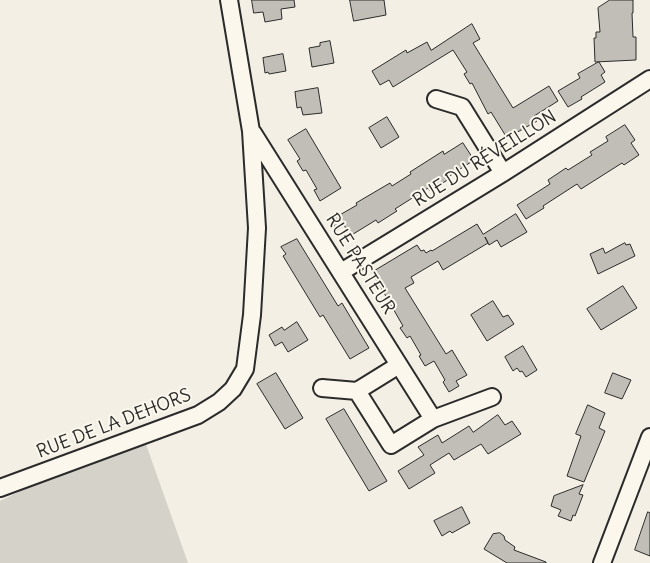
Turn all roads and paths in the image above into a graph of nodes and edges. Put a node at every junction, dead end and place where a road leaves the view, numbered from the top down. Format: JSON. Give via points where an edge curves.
{"nodes":[{"id":1,"x":230,"y":0,"type":"edge"},
{"id":2,"x":650,"y":79,"type":"edge"},
{"id":3,"x":436,"y":99,"type":"dead end"},
{"id":4,"x":251,"y":131,"type":"junction"},
{"id":5,"x":503,"y":173,"type":"junction"},
{"id":6,"x":342,"y":272,"type":"junction"},
{"id":7,"x":399,"y":365,"type":"junction"},
{"id":8,"x":322,"y":388,"type":"dead end"},
{"id":9,"x":357,"y":391,"type":"junction"},
{"id":10,"x":492,"y":397,"type":"dead end"},
{"id":11,"x":433,"y":419,"type":"junction"},
{"id":12,"x":650,"y":437,"type":"edge"},
{"id":13,"x":0,"y":488,"type":"edge"},
{"id":14,"x":602,"y":563,"type":"edge"}],
"edges":[{"from":1,"to":4,"type":"street","name":"RUE DE LA DEHORS"},
{"from":2,"to":5,"type":"street","name":"RUE DU RÉVEILLON"},
{"from":3,"to":5,"type":"street","via":[[462,107]]},
{"from":4,"to":6,"type":"street","name":"RUE PASTEUR"},
{"from":4,"to":13,"type":"street","name":"RUE DE LA DEHORS","via":[[257,228],[252,315],[244,370],[234,389],[198,415]]},
{"from":5,"to":6,"type":"street","name":"RUE DU RÉVEILLON"},
{"from":6,"to":7,"type":"street","name":"RUE PASTEUR"},
{"from":7,"to":9,"type":"street"},
{"from":7,"to":11,"type":"street","name":"RUE PASTEUR"},
{"from":8,"to":9,"type":"street"},
{"from":9,"to":11,"type":"street","via":[[391,445]]},
{"from":10,"to":11,"type":"street"},
{"from":12,"to":14,"type":"street"}]}
